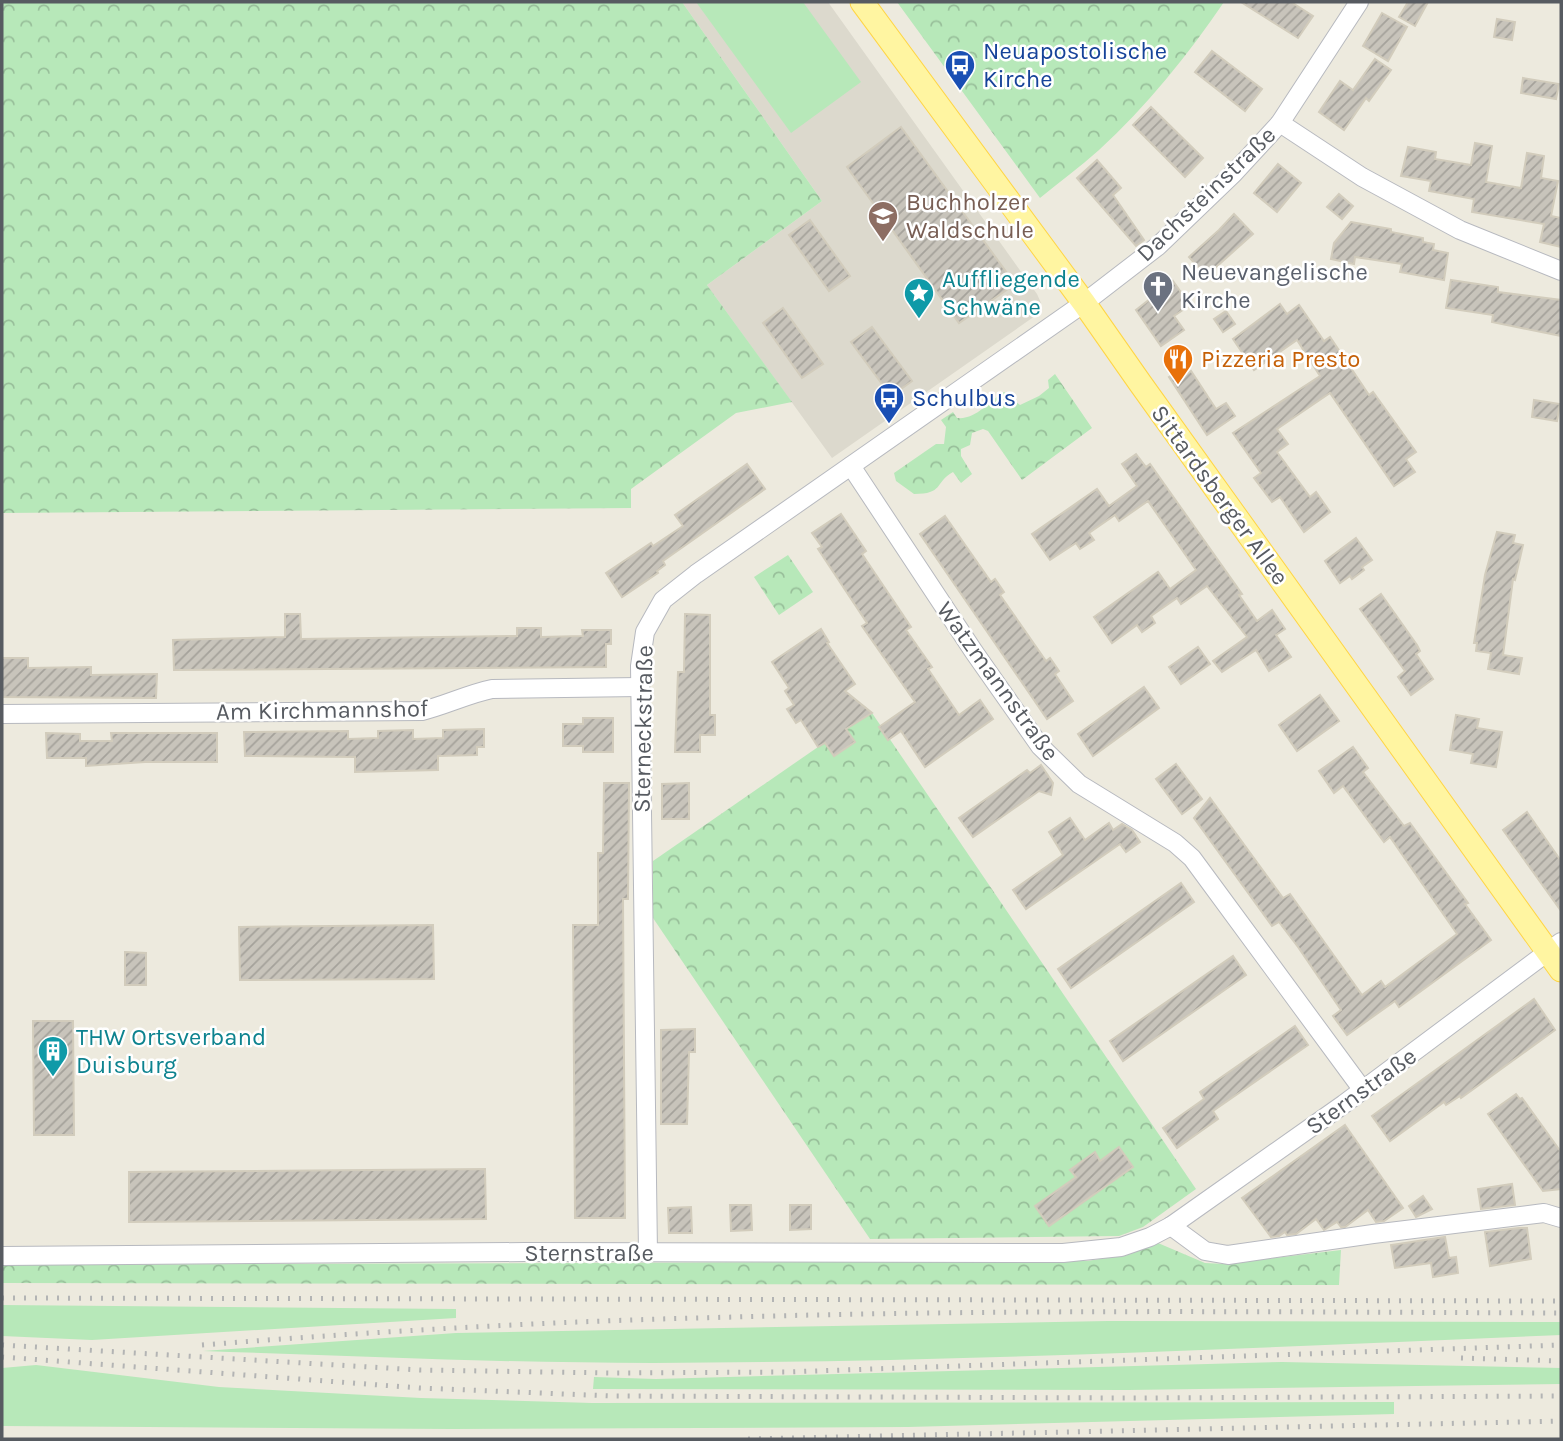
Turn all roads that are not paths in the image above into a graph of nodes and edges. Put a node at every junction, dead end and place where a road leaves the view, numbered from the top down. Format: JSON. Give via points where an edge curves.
{"nodes":[{"id":1,"x":1359,"y":2,"type":"edge"},
{"id":2,"x":868,"y":8,"type":"edge"},
{"id":3,"x":1280,"y":123,"type":"junction"},
{"id":4,"x":1561,"y":271,"type":"edge"},
{"id":5,"x":1084,"y":303,"type":"junction"},
{"id":6,"x":851,"y":466,"type":"junction"},
{"id":7,"x":640,"y":687,"type":"junction"},
{"id":8,"x":2,"y":714,"type":"edge"},
{"id":9,"x":1557,"y":955,"type":"edge"},
{"id":10,"x":1362,"y":1089,"type":"junction"},
{"id":11,"x":1561,"y":1218,"type":"edge"},
{"id":12,"x":1171,"y":1226,"type":"junction"},
{"id":13,"x":648,"y":1253,"type":"junction"},
{"id":14,"x":2,"y":1256,"type":"edge"}],
"edges":[{"from":1,"to":3,"type":"street","name":"Dachsteinstraße"},
{"from":2,"to":5,"type":"main road","name":"Sittardsberger Allee"},
{"from":3,"to":4,"type":"street","via":[[1362,177],[1460,230]]},
{"from":3,"to":5,"type":"street","name":"Dachsteinstraße","via":[[1158,246]]},
{"from":5,"to":6,"type":"street","name":"Sterneckstraße"},
{"from":5,"to":9,"type":"main road","name":"Sittardsberger Allee"},
{"from":6,"to":7,"type":"street","name":"Sterneckstraße","via":[[663,600],[645,632]]},
{"from":6,"to":10,"type":"street","name":"Watzmannstraße","via":[[1041,746],[1079,784],[1192,858]]},
{"from":7,"to":8,"type":"street","name":"Am Kirchmannshof","via":[[492,689],[422,711]]},
{"from":7,"to":13,"type":"street","name":"Sterneckstraße"},
{"from":9,"to":10,"type":"street","name":"Sternstraße"},
{"from":10,"to":12,"type":"street","name":"Sternstraße"},
{"from":11,"to":12,"type":"street","via":[[1544,1213],[1228,1255],[1205,1251]]},
{"from":12,"to":13,"type":"street","name":"Sternstraße","via":[[1121,1247],[1063,1253]]},
{"from":13,"to":14,"type":"street","name":"Sternstraße"}]}
